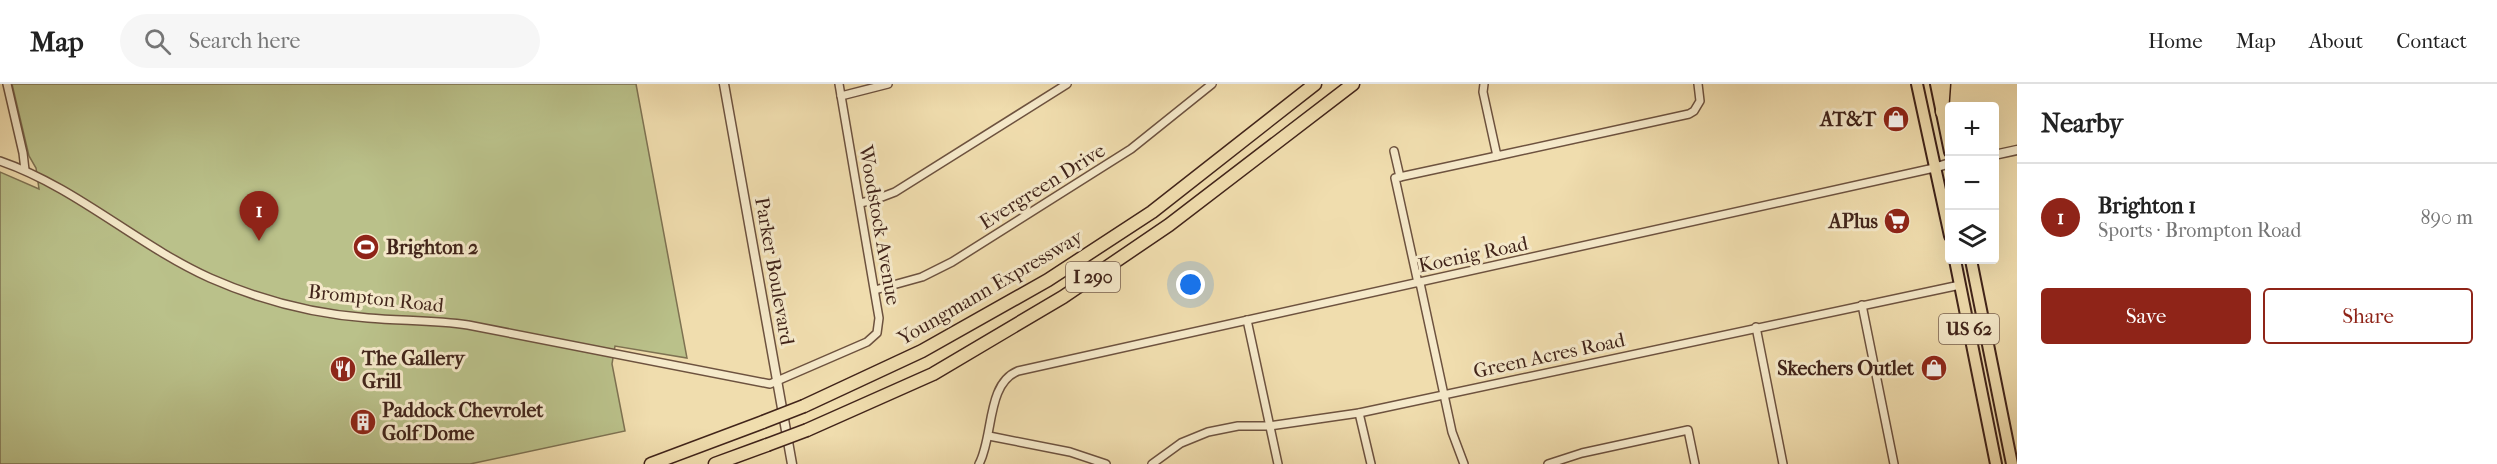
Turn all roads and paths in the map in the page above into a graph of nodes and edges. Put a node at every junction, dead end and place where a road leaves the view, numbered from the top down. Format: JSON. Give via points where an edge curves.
{"nodes":[{"id":1,"x":7,"y":84,"type":"edge"},
{"id":2,"x":724,"y":84,"type":"edge"},
{"id":3,"x":839,"y":84,"type":"edge"},
{"id":4,"x":888,"y":84,"type":"edge"},
{"id":5,"x":1067,"y":84,"type":"edge"},
{"id":6,"x":1212,"y":84,"type":"edge"},
{"id":7,"x":1315,"y":84,"type":"edge"},
{"id":8,"x":1353,"y":84,"type":"edge"},
{"id":9,"x":1484,"y":84,"type":"edge"},
{"id":10,"x":1698,"y":84,"type":"edge"},
{"id":11,"x":1917,"y":84,"type":"edge"},
{"id":12,"x":1936,"y":84,"type":"edge"},
{"id":13,"x":1944,"y":84,"type":"edge"},
{"id":14,"x":841,"y":96,"type":"junction"},
{"id":15,"x":1942,"y":112,"type":"junction"},
{"id":16,"x":1945,"y":127,"type":"edge"},
{"id":17,"x":2017,"y":150,"type":"edge"},
{"id":18,"x":1394,"y":151,"type":"dead end"},
{"id":19,"x":1999,"y":154,"type":"edge"},
{"id":20,"x":1497,"y":156,"type":"junction"},
{"id":21,"x":0,"y":161,"type":"edge"},
{"id":22,"x":1945,"y":165,"type":"edge"},
{"id":23,"x":1934,"y":168,"type":"junction"},
{"id":24,"x":25,"y":170,"type":"junction"},
{"id":25,"x":1400,"y":177,"type":"junction"},
{"id":26,"x":860,"y":203,"type":"junction"},
{"id":27,"x":1945,"y":215,"type":"edge"},
{"id":28,"x":1956,"y":264,"type":"edge"},
{"id":29,"x":1972,"y":264,"type":"edge"},
{"id":30,"x":1419,"y":283,"type":"junction"},
{"id":31,"x":1960,"y":285,"type":"junction"},
{"id":32,"x":875,"y":290,"type":"junction"},
{"id":33,"x":1862,"y":305,"type":"junction"},
{"id":34,"x":1246,"y":320,"type":"junction"},
{"id":35,"x":1756,"y":327,"type":"junction"},
{"id":36,"x":778,"y":381,"type":"junction"},
{"id":37,"x":1444,"y":395,"type":"junction"},
{"id":38,"x":1359,"y":413,"type":"junction"},
{"id":39,"x":1269,"y":426,"type":"junction"},
{"id":40,"x":989,"y":436,"type":"junction"},
{"id":41,"x":651,"y":464,"type":"edge"},
{"id":42,"x":715,"y":464,"type":"edge"},
{"id":43,"x":792,"y":464,"type":"edge"},
{"id":44,"x":979,"y":464,"type":"edge"},
{"id":45,"x":1106,"y":464,"type":"edge"},
{"id":46,"x":1152,"y":464,"type":"edge"},
{"id":47,"x":1278,"y":464,"type":"edge"},
{"id":48,"x":1371,"y":464,"type":"edge"},
{"id":49,"x":1464,"y":464,"type":"edge"},
{"id":50,"x":1548,"y":464,"type":"edge"},
{"id":51,"x":1695,"y":464,"type":"edge"},
{"id":52,"x":1784,"y":464,"type":"edge"},
{"id":53,"x":1893,"y":464,"type":"edge"},
{"id":54,"x":1995,"y":464,"type":"edge"},
{"id":55,"x":2012,"y":464,"type":"edge"}],
"edges":[{"from":1,"to":24,"type":"street"},
{"from":2,"to":36,"type":"street","name":"Parker Boulevard"},
{"from":3,"to":14,"type":"street","name":"Woodstock Avenue"},
{"from":4,"to":14,"type":"street"},
{"from":5,"to":26,"type":"street","via":[[895,192]]},
{"from":6,"to":32,"type":"street","name":"Evergreen Drive","via":[[1131,149],[952,262],[922,277]]},
{"from":7,"to":41,"type":"highway","name":"Youngmann Expressway","number":"I 290","bridge":true,"via":[[1152,212],[1048,280],[922,351],[804,406]]},
{"from":8,"to":42,"type":"highway","number":"I 290","bridge":true,"via":[[1169,225],[1063,297],[933,374],[807,430]]},
{"from":9,"to":20,"type":"street"},
{"from":10,"to":20,"type":"street","via":[[1700,102],[1689,114]]},
{"from":11,"to":23,"type":"main road"},
{"from":12,"to":15,"type":"main road"},
{"from":13,"to":15,"type":"highway"},
{"from":14,"to":26,"type":"street","name":"Woodstock Avenue"},
{"from":15,"to":16,"type":"main road"},
{"from":17,"to":19,"type":"street"},
{"from":18,"to":25,"type":"street"},
{"from":20,"to":25,"type":"street"},
{"from":21,"to":24,"type":"street","name":"Brompton Road"},
{"from":22,"to":23,"type":"street"},
{"from":23,"to":27,"type":"main road"},
{"from":23,"to":30,"type":"street","name":"Koenig Road"},
{"from":24,"to":36,"type":"street","name":"Brompton Road","via":[[184,265],[272,301],[348,316],[468,325],[729,378],[770,384]]},
{"from":25,"to":30,"type":"street","via":[[1395,178]]},
{"from":26,"to":32,"type":"street","name":"Woodstock Avenue"},
{"from":28,"to":31,"type":"main road","number":"US 62"},
{"from":29,"to":55,"type":"main road","number":"US 62"},
{"from":30,"to":34,"type":"street","name":"Koenig Road"},
{"from":30,"to":37,"type":"street"},
{"from":31,"to":33,"type":"street","name":"Green Acres Road"},
{"from":31,"to":54,"type":"main road","number":"US 62"},
{"from":32,"to":36,"type":"street","name":"Woodstock Avenue","via":[[879,327],[873,338]]},
{"from":33,"to":35,"type":"street","name":"Green Acres Road"},
{"from":33,"to":53,"type":"street"},
{"from":34,"to":39,"type":"street"},
{"from":34,"to":40,"type":"street","name":"Koenig Road","via":[[1018,371],[1005,378],[998,390]]},
{"from":35,"to":37,"type":"street","name":"Green Acres Road"},
{"from":35,"to":52,"type":"street"},
{"from":36,"to":43,"type":"street","name":"Parker Boulevard"},
{"from":37,"to":38,"type":"street","name":"Green Acres Road"},
{"from":37,"to":49,"type":"street"},
{"from":38,"to":39,"type":"street","name":"Green Acres Road"},
{"from":38,"to":48,"type":"street"},
{"from":39,"to":46,"type":"street","name":"Green Acres Road","via":[[1238,426],[1209,432],[1181,443]]},
{"from":39,"to":47,"type":"street"},
{"from":40,"to":44,"type":"street"},
{"from":40,"to":45,"type":"street","via":[[1070,452]]},
{"from":50,"to":51,"type":"street","via":[[1575,454],[1688,430]]}]}
